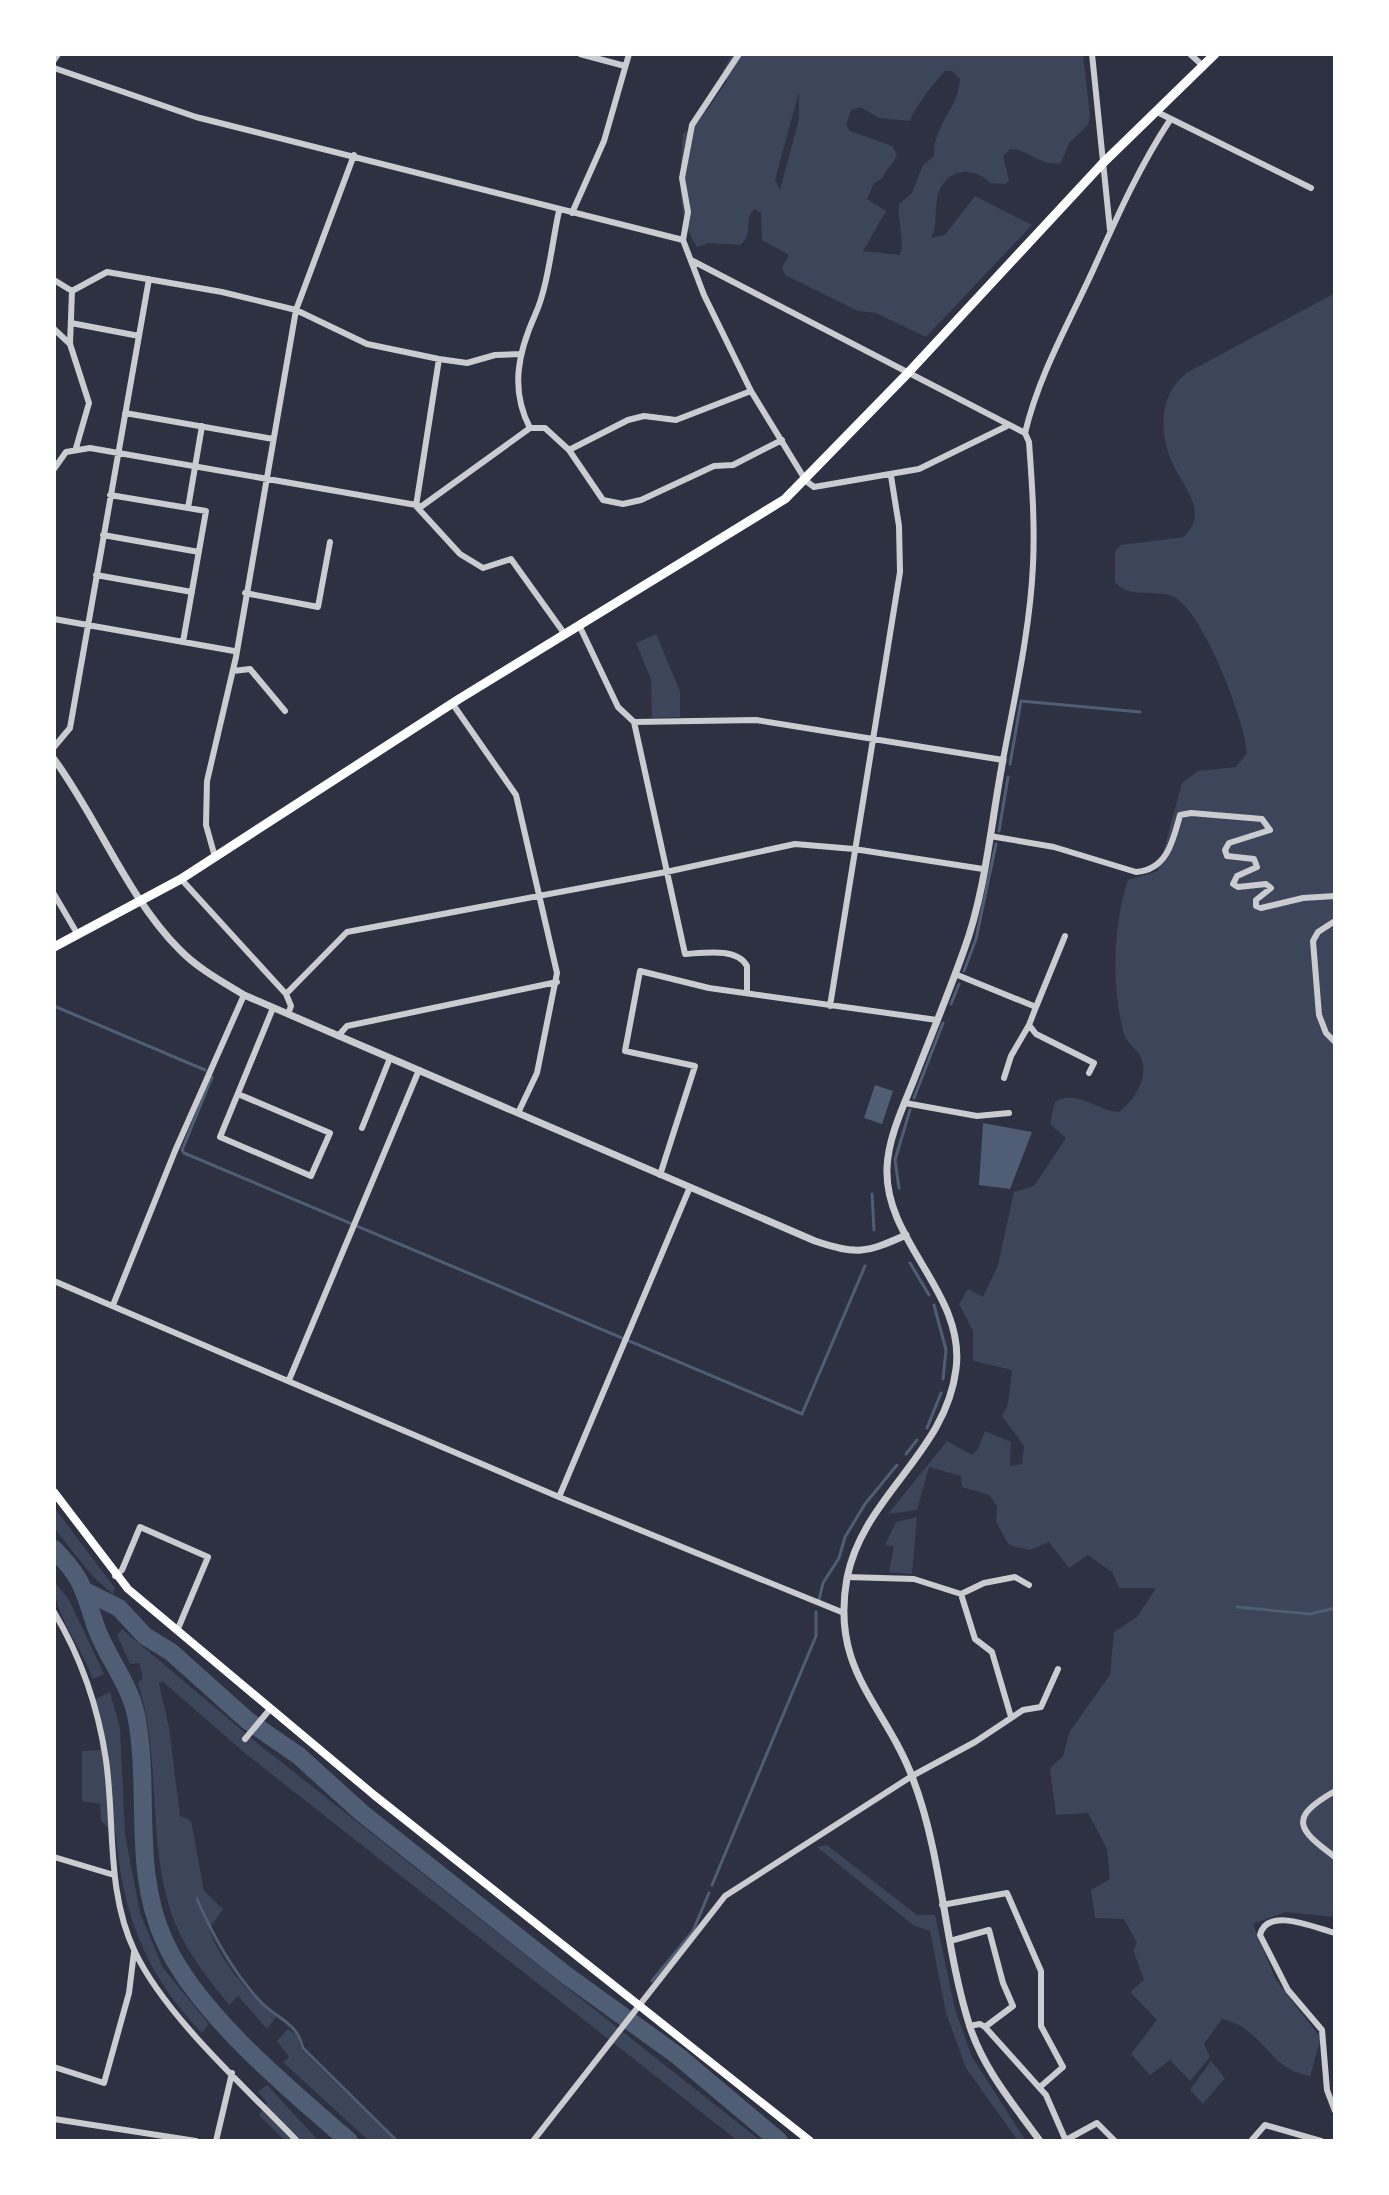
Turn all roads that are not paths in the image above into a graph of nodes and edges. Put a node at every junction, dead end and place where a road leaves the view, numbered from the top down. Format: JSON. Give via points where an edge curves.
{"nodes":[{"id":1,"x":58,"y":54,"type":"edge"},
{"id":2,"x":580,"y":54,"type":"edge"},
{"id":3,"x":629,"y":54,"type":"edge"},
{"id":4,"x":739,"y":54,"type":"edge"},
{"id":5,"x":1092,"y":54,"type":"edge"},
{"id":6,"x":1190,"y":54,"type":"edge"},
{"id":7,"x":1215,"y":54,"type":"edge"},
{"id":8,"x":54,"y":60,"type":"edge"},
{"id":9,"x":1202,"y":65,"type":"junction"},
{"id":10,"x":625,"y":66,"type":"junction"},
{"id":11,"x":54,"y":68,"type":"edge"},
{"id":12,"x":1155,"y":111,"type":"junction"},
{"id":13,"x":1170,"y":120,"type":"junction"},
{"id":14,"x":354,"y":155,"type":"junction"},
{"id":15,"x":1102,"y":164,"type":"junction"},
{"id":16,"x":1311,"y":188,"type":"dead end"},
{"id":17,"x":559,"y":211,"type":"junction"},
{"id":18,"x":572,"y":213,"type":"junction"},
{"id":19,"x":1110,"y":230,"type":"junction"},
{"id":20,"x":683,"y":240,"type":"junction"},
{"id":21,"x":691,"y":260,"type":"junction"},
{"id":22,"x":149,"y":279,"type":"junction"},
{"id":23,"x":54,"y":280,"type":"edge"},
{"id":24,"x":72,"y":291,"type":"junction"},
{"id":25,"x":296,"y":310,"type":"junction"},
{"id":26,"x":71,"y":323,"type":"junction"},
{"id":27,"x":54,"y":329,"type":"edge"},
{"id":28,"x":139,"y":336,"type":"junction"},
{"id":29,"x":70,"y":344,"type":"junction"},
{"id":30,"x":520,"y":354,"type":"junction"},
{"id":31,"x":439,"y":359,"type":"junction"},
{"id":32,"x":907,"y":374,"type":"junction"},
{"id":33,"x":751,"y":391,"type":"junction"},
{"id":34,"x":125,"y":413,"type":"junction"},
{"id":35,"x":202,"y":426,"type":"junction"},
{"id":36,"x":1007,"y":426,"type":"junction"},
{"id":37,"x":530,"y":428,"type":"junction"},
{"id":38,"x":1025,"y":433,"type":"junction"},
{"id":39,"x":273,"y":439,"type":"junction"},
{"id":40,"x":782,"y":440,"type":"junction"},
{"id":41,"x":76,"y":448,"type":"junction"},
{"id":42,"x":569,"y":450,"type":"junction"},
{"id":43,"x":118,"y":453,"type":"junction"},
{"id":44,"x":195,"y":466,"type":"junction"},
{"id":45,"x":54,"y":469,"type":"edge"},
{"id":46,"x":891,"y":476,"type":"junction"},
{"id":47,"x":265,"y":479,"type":"junction"},
{"id":48,"x":806,"y":481,"type":"junction"},
{"id":49,"x":110,"y":495,"type":"junction"},
{"id":50,"x":416,"y":506,"type":"junction"},
{"id":51,"x":188,"y":508,"type":"junction"},
{"id":52,"x":103,"y":535,"type":"junction"},
{"id":53,"x":330,"y":542,"type":"dead end"},
{"id":54,"x":199,"y":552,"type":"junction"},
{"id":55,"x":96,"y":575,"type":"junction"},
{"id":56,"x":192,"y":592,"type":"junction"},
{"id":57,"x":245,"y":593,"type":"junction"},
{"id":58,"x":54,"y":619,"type":"edge"},
{"id":59,"x":87,"y":625,"type":"junction"},
{"id":60,"x":579,"y":625,"type":"junction"},
{"id":61,"x":564,"y":633,"type":"junction"},
{"id":62,"x":183,"y":642,"type":"junction"},
{"id":63,"x":234,"y":651,"type":"junction"},
{"id":64,"x":233,"y":671,"type":"junction"},
{"id":65,"x":452,"y":703,"type":"junction"},
{"id":66,"x":285,"y":711,"type":"dead end"},
{"id":67,"x":634,"y":722,"type":"junction"},
{"id":68,"x":871,"y":737,"type":"junction"},
{"id":69,"x":54,"y":747,"type":"edge"},
{"id":70,"x":54,"y":759,"type":"edge"},
{"id":71,"x":1003,"y":760,"type":"junction"},
{"id":72,"x":990,"y":836,"type":"junction"},
{"id":73,"x":854,"y":849,"type":"junction"},
{"id":74,"x":215,"y":857,"type":"junction"},
{"id":75,"x":983,"y":869,"type":"junction"},
{"id":76,"x":666,"y":872,"type":"junction"},
{"id":77,"x":181,"y":879,"type":"junction"},
{"id":78,"x":54,"y":894,"type":"edge"},
{"id":79,"x":540,"y":896,"type":"junction"},
{"id":80,"x":1335,"y":896,"type":"edge"},
{"id":81,"x":143,"y":902,"type":"junction"},
{"id":82,"x":1335,"y":921,"type":"edge"},
{"id":83,"x":78,"y":935,"type":"junction"},
{"id":84,"x":1065,"y":936,"type":"dead end"},
{"id":85,"x":54,"y":947,"type":"edge"},
{"id":86,"x":955,"y":974,"type":"junction"},
{"id":87,"x":557,"y":982,"type":"junction"},
{"id":88,"x":747,"y":993,"type":"junction"},
{"id":89,"x":286,"y":994,"type":"junction"},
{"id":90,"x":244,"y":995,"type":"junction"},
{"id":91,"x":830,"y":1006,"type":"junction"},
{"id":92,"x":1036,"y":1007,"type":"junction"},
{"id":93,"x":273,"y":1008,"type":"junction"},
{"id":94,"x":288,"y":1014,"type":"junction"},
{"id":95,"x":937,"y":1020,"type":"junction"},
{"id":96,"x":1029,"y":1025,"type":"junction"},
{"id":97,"x":338,"y":1036,"type":"junction"},
{"id":98,"x":1335,"y":1042,"type":"edge"},
{"id":99,"x":390,"y":1058,"type":"junction"},
{"id":100,"x":419,"y":1070,"type":"junction"},
{"id":101,"x":1089,"y":1073,"type":"dead end"},
{"id":102,"x":1004,"y":1078,"type":"dead end"},
{"id":103,"x":238,"y":1094,"type":"junction"},
{"id":104,"x":905,"y":1103,"type":"junction"},
{"id":105,"x":518,"y":1113,"type":"junction"},
{"id":106,"x":1009,"y":1113,"type":"dead end"},
{"id":107,"x":362,"y":1128,"type":"dead end"},
{"id":108,"x":660,"y":1175,"type":"junction"},
{"id":109,"x":690,"y":1187,"type":"junction"},
{"id":110,"x":906,"y":1235,"type":"junction"},
{"id":111,"x":54,"y":1281,"type":"edge"},
{"id":112,"x":113,"y":1305,"type":"junction"},
{"id":113,"x":289,"y":1380,"type":"junction"},
{"id":114,"x":54,"y":1492,"type":"edge"},
{"id":115,"x":559,"y":1497,"type":"junction"},
{"id":116,"x":115,"y":1576,"type":"junction"},
{"id":117,"x":847,"y":1577,"type":"junction"},
{"id":118,"x":1029,"y":1585,"type":"dead end"},
{"id":119,"x":961,"y":1594,"type":"junction"},
{"id":120,"x":54,"y":1612,"type":"edge"},
{"id":121,"x":844,"y":1613,"type":"junction"},
{"id":122,"x":177,"y":1631,"type":"junction"},
{"id":123,"x":1058,"y":1669,"type":"dead end"},
{"id":124,"x":269,"y":1711,"type":"junction"},
{"id":125,"x":1011,"y":1717,"type":"junction"},
{"id":126,"x":245,"y":1739,"type":"dead end"},
{"id":127,"x":912,"y":1776,"type":"junction"},
{"id":128,"x":1335,"y":1791,"type":"edge"},
{"id":129,"x":54,"y":1857,"type":"edge"},
{"id":130,"x":1335,"y":1857,"type":"edge"},
{"id":131,"x":114,"y":1875,"type":"junction"},
{"id":132,"x":942,"y":1905,"type":"junction"},
{"id":133,"x":1335,"y":1933,"type":"edge"},
{"id":134,"x":950,"y":1941,"type":"junction"},
{"id":135,"x":134,"y":1951,"type":"junction"},
{"id":136,"x":639,"y":2008,"type":"junction"},
{"id":137,"x":969,"y":2026,"type":"junction"},
{"id":138,"x":985,"y":2027,"type":"junction"},
{"id":139,"x":54,"y":2067,"type":"edge"},
{"id":140,"x":232,"y":2073,"type":"junction"},
{"id":141,"x":1040,"y":2087,"type":"junction"},
{"id":142,"x":1335,"y":2111,"type":"edge"},
{"id":143,"x":54,"y":2119,"type":"edge"},
{"id":144,"x":196,"y":2141,"type":"edge"},
{"id":145,"x":216,"y":2141,"type":"edge"},
{"id":146,"x":297,"y":2141,"type":"edge"},
{"id":147,"x":533,"y":2141,"type":"edge"},
{"id":148,"x":810,"y":2141,"type":"edge"},
{"id":149,"x":1040,"y":2141,"type":"edge"},
{"id":150,"x":1066,"y":2141,"type":"edge"},
{"id":151,"x":1115,"y":2141,"type":"edge"},
{"id":152,"x":1251,"y":2141,"type":"edge"},
{"id":153,"x":1321,"y":2141,"type":"edge"}],
"edges":[{"from":1,"to":8,"type":"street"},
{"from":2,"to":10,"type":"street"},
{"from":3,"to":10,"type":"street"},
{"from":4,"to":20,"type":"street","via":[[692,125],[682,178],[688,212]]},
{"from":5,"to":15,"type":"street"},
{"from":6,"to":9,"type":"street"},
{"from":7,"to":9,"type":"main road"},
{"from":9,"to":12,"type":"main road"},
{"from":10,"to":18,"type":"street","via":[[604,141]]},
{"from":11,"to":14,"type":"street","via":[[196,117]]},
{"from":12,"to":13,"type":"street"},
{"from":12,"to":15,"type":"main road"},
{"from":13,"to":16,"type":"street"},
{"from":13,"to":19,"type":"street","via":[[1143,161]]},
{"from":14,"to":17,"type":"street"},
{"from":14,"to":25,"type":"street"},
{"from":15,"to":19,"type":"street"},
{"from":15,"to":32,"type":"main road"},
{"from":17,"to":18,"type":"street"},
{"from":17,"to":30,"type":"street","via":[[535,315]]},
{"from":18,"to":20,"type":"street"},
{"from":19,"to":38,"type":"street","via":[[1046,367]]},
{"from":20,"to":21,"type":"street"},
{"from":21,"to":32,"type":"street"},
{"from":21,"to":33,"type":"street"},
{"from":22,"to":24,"type":"street","via":[[107,272]]},
{"from":22,"to":25,"type":"street"},
{"from":22,"to":28,"type":"street"},
{"from":23,"to":24,"type":"street"},
{"from":24,"to":26,"type":"street"},
{"from":25,"to":31,"type":"street","via":[[367,344]]},
{"from":25,"to":39,"type":"street"},
{"from":26,"to":28,"type":"street"},
{"from":26,"to":29,"type":"street"},
{"from":27,"to":29,"type":"street"},
{"from":28,"to":34,"type":"street"},
{"from":29,"to":41,"type":"street","via":[[89,403]]},
{"from":30,"to":31,"type":"street","via":[[467,363]]},
{"from":30,"to":37,"type":"street","via":[[519,408]]},
{"from":31,"to":50,"type":"street"},
{"from":32,"to":36,"type":"street"},
{"from":32,"to":48,"type":"main road"},
{"from":33,"to":40,"type":"street"},
{"from":33,"to":42,"type":"street","via":[[676,420],[628,420]]},
{"from":34,"to":35,"type":"street"},
{"from":34,"to":43,"type":"street"},
{"from":35,"to":39,"type":"street"},
{"from":35,"to":44,"type":"street"},
{"from":36,"to":38,"type":"street"},
{"from":36,"to":46,"type":"street","via":[[919,469]]},
{"from":37,"to":42,"type":"street","via":[[545,428]]},
{"from":37,"to":50,"type":"street"},
{"from":38,"to":71,"type":"street","via":[[1033,565]]},
{"from":39,"to":47,"type":"street"},
{"from":40,"to":42,"type":"street","via":[[733,465],[714,466],[623,504],[603,500]]},
{"from":40,"to":48,"type":"street"},
{"from":41,"to":43,"type":"street"},
{"from":41,"to":45,"type":"street","via":[[66,452]]},
{"from":43,"to":44,"type":"street"},
{"from":43,"to":49,"type":"street"},
{"from":44,"to":47,"type":"street"},
{"from":44,"to":51,"type":"street"},
{"from":46,"to":48,"type":"street","via":[[814,487]]},
{"from":46,"to":68,"type":"street","via":[[900,572]]},
{"from":47,"to":50,"type":"street"},
{"from":47,"to":57,"type":"street"},
{"from":48,"to":60,"type":"main road"},
{"from":49,"to":51,"type":"street"},
{"from":49,"to":52,"type":"street"},
{"from":50,"to":61,"type":"street","via":[[460,554],[483,568],[511,559]]},
{"from":51,"to":54,"type":"street","via":[[206,511]]},
{"from":52,"to":54,"type":"street"},
{"from":52,"to":55,"type":"street"},
{"from":53,"to":57,"type":"street","via":[[318,607]]},
{"from":54,"to":56,"type":"street"},
{"from":55,"to":56,"type":"street"},
{"from":55,"to":59,"type":"street"},
{"from":56,"to":62,"type":"street"},
{"from":57,"to":63,"type":"street"},
{"from":58,"to":59,"type":"street"},
{"from":59,"to":62,"type":"street"},
{"from":59,"to":69,"type":"street","via":[[70,728]]},
{"from":60,"to":61,"type":"main road"},
{"from":60,"to":67,"type":"street","via":[[618,707]]},
{"from":61,"to":65,"type":"main road"},
{"from":62,"to":63,"type":"street"},
{"from":63,"to":64,"type":"street"},
{"from":64,"to":66,"type":"street","via":[[250,669]]},
{"from":64,"to":74,"type":"street","via":[[207,781],[206,825]]},
{"from":65,"to":74,"type":"main road"},
{"from":65,"to":79,"type":"street","via":[[516,795]]},
{"from":67,"to":68,"type":"street","via":[[756,720]]},
{"from":67,"to":76,"type":"street"},
{"from":68,"to":71,"type":"street"},
{"from":68,"to":73,"type":"street"},
{"from":70,"to":81,"type":"street"},
{"from":71,"to":72,"type":"street"},
{"from":72,"to":75,"type":"street"},
{"from":72,"to":80,"type":"street","via":[[1054,847],[1136,872],[1148,871],[1164,859],[1180,815],[1262,819],[1270,830],[1229,843],[1225,850],[1227,856],[1254,859],[1257,867],[1237,876],[1233,884],[1271,888],[1256,900],[1261,908]]},
{"from":73,"to":75,"type":"street"},
{"from":73,"to":76,"type":"street","via":[[795,844]]},
{"from":73,"to":91,"type":"street"},
{"from":74,"to":77,"type":"main road"},
{"from":75,"to":86,"type":"street"},
{"from":76,"to":79,"type":"street"},
{"from":76,"to":88,"type":"street","via":[[685,954],[739,957],[747,966]]},
{"from":77,"to":81,"type":"main road"},
{"from":77,"to":89,"type":"street"},
{"from":78,"to":83,"type":"street"},
{"from":79,"to":87,"type":"street"},
{"from":79,"to":89,"type":"street","via":[[347,932]]},
{"from":81,"to":83,"type":"main road"},
{"from":81,"to":90,"type":"street","via":[[178,948]]},
{"from":82,"to":98,"type":"street","via":[[1313,941],[1319,1015]]},
{"from":83,"to":85,"type":"main road"},
{"from":84,"to":92,"type":"street"},
{"from":86,"to":92,"type":"street"},
{"from":86,"to":95,"type":"street"},
{"from":87,"to":97,"type":"street","via":[[347,1026]]},
{"from":87,"to":105,"type":"street","via":[[537,1073]]},
{"from":88,"to":91,"type":"street"},
{"from":88,"to":108,"type":"street","via":[[640,971],[625,1051],[695,1066]]},
{"from":89,"to":94,"type":"street"},
{"from":90,"to":93,"type":"street"},
{"from":90,"to":112,"type":"street"},
{"from":91,"to":95,"type":"street"},
{"from":92,"to":96,"type":"street"},
{"from":93,"to":94,"type":"street"},
{"from":93,"to":103,"type":"street"},
{"from":94,"to":97,"type":"street"},
{"from":95,"to":104,"type":"street"},
{"from":96,"to":101,"type":"street","via":[[1036,1034],[1094,1063]]},
{"from":96,"to":102,"type":"street"},
{"from":97,"to":99,"type":"street"},
{"from":99,"to":100,"type":"street"},
{"from":99,"to":107,"type":"street"},
{"from":100,"to":105,"type":"street"},
{"from":100,"to":113,"type":"street"},
{"from":103,"to":103,"type":"street","via":[[220,1137],[311,1176],[330,1133]]},
{"from":104,"to":106,"type":"street","via":[[977,1116]]},
{"from":104,"to":110,"type":"street","via":[[890,1144],[887,1179]]},
{"from":105,"to":108,"type":"street"},
{"from":108,"to":109,"type":"street"},
{"from":109,"to":110,"type":"street","via":[[854,1253]]},
{"from":109,"to":115,"type":"street"},
{"from":110,"to":117,"type":"street","via":[[946,1306],[957,1365],[942,1421],[859,1537]]},
{"from":111,"to":112,"type":"street"},
{"from":112,"to":113,"type":"street"},
{"from":113,"to":115,"type":"street"},
{"from":114,"to":116,"type":"main road"},
{"from":115,"to":121,"type":"street"},
{"from":116,"to":122,"type":"main road"},
{"from":116,"to":122,"type":"street","via":[[140,1527],[208,1557]]},
{"from":117,"to":119,"type":"street","via":[[914,1579]]},
{"from":117,"to":121,"type":"street"},
{"from":118,"to":119,"type":"street","via":[[1015,1577]]},
{"from":119,"to":125,"type":"street","via":[[975,1639],[992,1652]]},
{"from":120,"to":131,"type":"street","via":[[77,1650],[95,1705],[106,1762]]},
{"from":121,"to":127,"type":"street","via":[[850,1655],[862,1687]]},
{"from":122,"to":124,"type":"main road"},
{"from":123,"to":125,"type":"street","via":[[1041,1707]]},
{"from":124,"to":126,"type":"street"},
{"from":124,"to":136,"type":"main road"},
{"from":125,"to":127,"type":"street"},
{"from":127,"to":132,"type":"street"},
{"from":127,"to":136,"type":"street","via":[[725,1896]]},
{"from":128,"to":130,"type":"street","via":[[1306,1812],[1302,1826]]},
{"from":129,"to":131,"type":"street"},
{"from":131,"to":135,"type":"street"},
{"from":132,"to":134,"type":"street"},
{"from":132,"to":141,"type":"street","via":[[1007,1893],[1041,1971],[1041,2026],[1063,2067]]},
{"from":133,"to":142,"type":"street","via":[[1281,1920],[1270,1921],[1260,1935],[1288,1990],[1322,2030],[1327,2090]]},
{"from":134,"to":137,"type":"street"},
{"from":134,"to":138,"type":"street","via":[[989,1930],[1013,2006]]},
{"from":135,"to":139,"type":"street","via":[[129,1993],[104,2083]]},
{"from":135,"to":140,"type":"street","via":[[178,2014]]},
{"from":136,"to":147,"type":"street"},
{"from":136,"to":148,"type":"main road"},
{"from":137,"to":138,"type":"street"},
{"from":137,"to":149,"type":"street","via":[[996,2082]]},
{"from":138,"to":141,"type":"street"},
{"from":140,"to":145,"type":"street"},
{"from":140,"to":146,"type":"street"},
{"from":141,"to":150,"type":"street"},
{"from":143,"to":144,"type":"street"},
{"from":150,"to":151,"type":"street","via":[[1097,2123]]},
{"from":152,"to":153,"type":"street","via":[[1265,2125]]}]}
